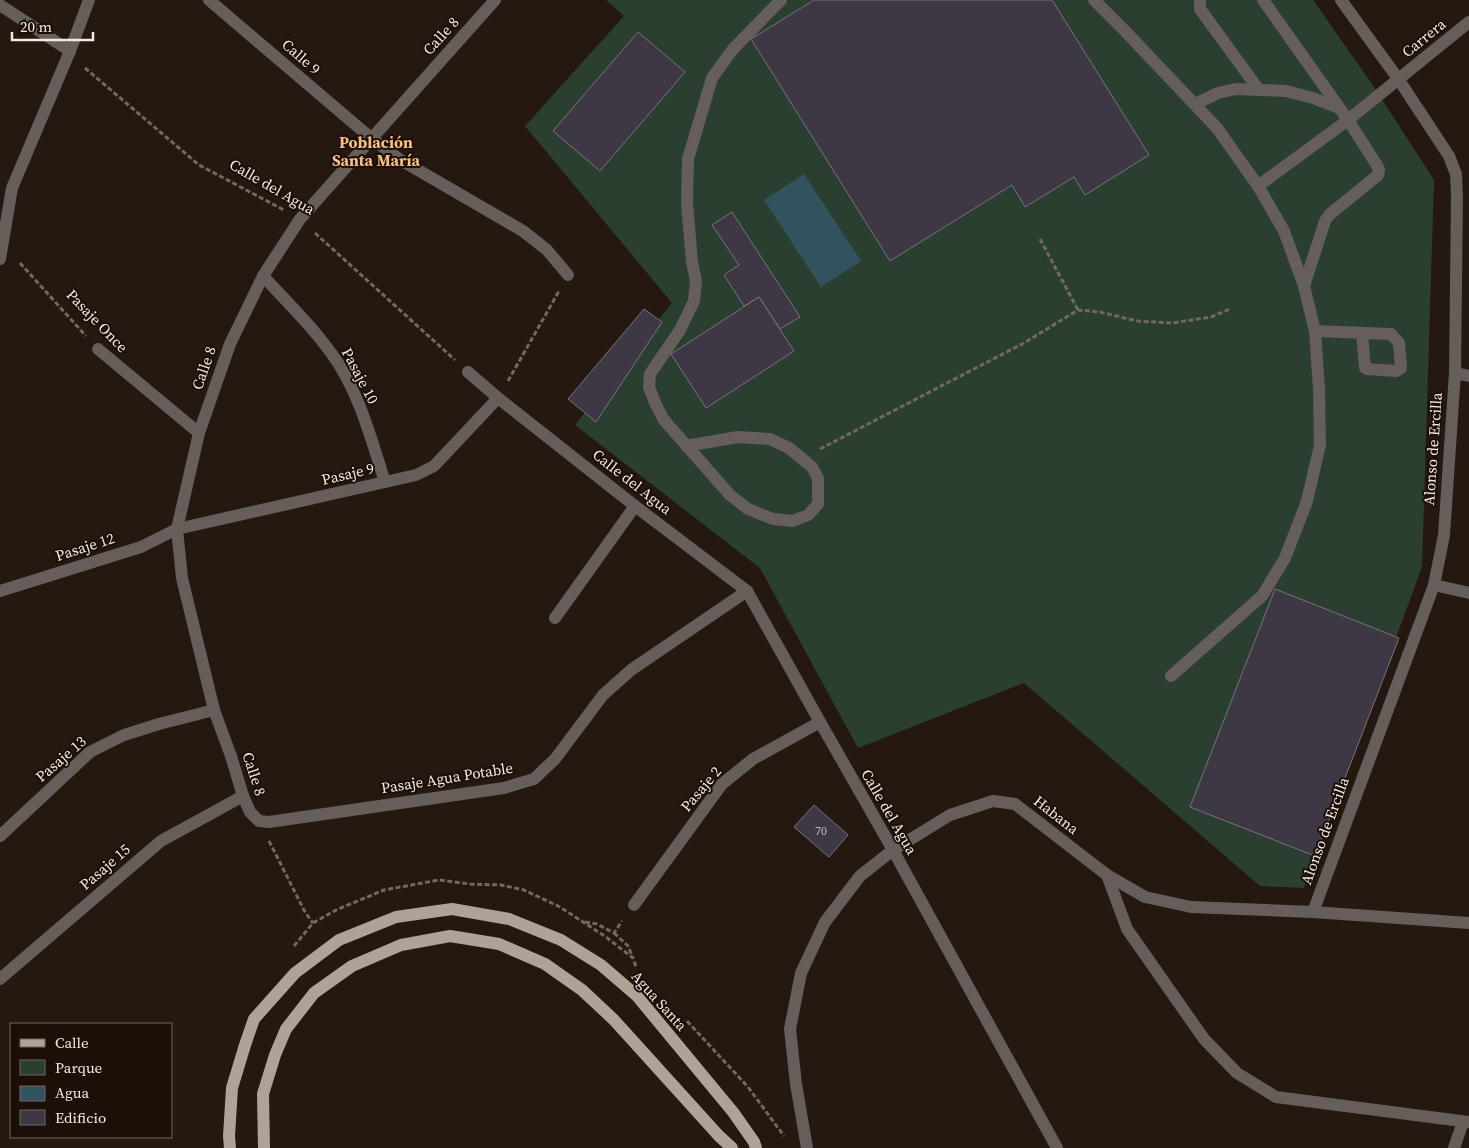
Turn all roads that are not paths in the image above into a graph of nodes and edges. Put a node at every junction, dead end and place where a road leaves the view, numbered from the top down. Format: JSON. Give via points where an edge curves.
{"nodes":[{"id":1,"x":89,"y":0,"type":"edge"},
{"id":2,"x":210,"y":0,"type":"edge"},
{"id":3,"x":495,"y":0,"type":"edge"},
{"id":4,"x":781,"y":0,"type":"edge"},
{"id":5,"x":1094,"y":0,"type":"edge"},
{"id":6,"x":1200,"y":0,"type":"edge"},
{"id":7,"x":1263,"y":0,"type":"edge"},
{"id":8,"x":1342,"y":0,"type":"edge"},
{"id":9,"x":0,"y":5,"type":"edge"},
{"id":10,"x":1469,"y":22,"type":"edge"},
{"id":11,"x":70,"y":51,"type":"junction"},
{"id":12,"x":1399,"y":80,"type":"junction"},
{"id":13,"x":1259,"y":90,"type":"junction"},
{"id":14,"x":1195,"y":104,"type":"junction"},
{"id":15,"x":1340,"y":109,"type":"junction"},
{"id":16,"x":1348,"y":120,"type":"junction"},
{"id":17,"x":371,"y":138,"type":"junction"},
{"id":18,"x":1258,"y":186,"type":"junction"},
{"id":19,"x":0,"y":259,"type":"edge"},
{"id":20,"x":568,"y":275,"type":"road end"},
{"id":21,"x":262,"y":276,"type":"junction"},
{"id":22,"x":1304,"y":286,"type":"junction"},
{"id":23,"x":1315,"y":331,"type":"junction"},
{"id":24,"x":1362,"y":333,"type":"dead end"},
{"id":25,"x":98,"y":349,"type":"road end"},
{"id":26,"x":468,"y":372,"type":"road end"},
{"id":27,"x":1455,"y":373,"type":"junction"},
{"id":28,"x":1469,"y":376,"type":"edge"},
{"id":29,"x":498,"y":398,"type":"junction"},
{"id":30,"x":199,"y":433,"type":"junction"},
{"id":31,"x":686,"y":446,"type":"junction"},
{"id":32,"x":385,"y":482,"type":"junction"},
{"id":33,"x":635,"y":506,"type":"junction"},
{"id":34,"x":177,"y":529,"type":"junction"},
{"id":35,"x":1434,"y":585,"type":"junction"},
{"id":36,"x":0,"y":591,"type":"edge"},
{"id":37,"x":748,"y":591,"type":"junction"},
{"id":38,"x":1469,"y":593,"type":"edge"},
{"id":39,"x":555,"y":618,"type":"dead end"},
{"id":40,"x":1170,"y":676,"type":"dead end"},
{"id":41,"x":214,"y":710,"type":"junction"},
{"id":42,"x":820,"y":722,"type":"junction"},
{"id":43,"x":243,"y":796,"type":"junction"},
{"id":44,"x":259,"y":821,"type":"joint"},
{"id":45,"x":0,"y":836,"type":"edge"},
{"id":46,"x":892,"y":850,"type":"junction"},
{"id":47,"x":1107,"y":875,"type":"junction"},
{"id":48,"x":634,"y":905,"type":"road end"},
{"id":49,"x":1312,"y":912,"type":"junction"},
{"id":50,"x":1469,"y":924,"type":"edge"},
{"id":51,"x":0,"y":979,"type":"edge"},
{"id":52,"x":1466,"y":1122,"type":"edge"},
{"id":53,"x":230,"y":1148,"type":"edge"},
{"id":54,"x":264,"y":1148,"type":"edge"},
{"id":55,"x":732,"y":1148,"type":"edge"},
{"id":56,"x":756,"y":1148,"type":"edge"},
{"id":57,"x":808,"y":1148,"type":"edge"},
{"id":58,"x":1057,"y":1148,"type":"edge"},
{"id":59,"x":1454,"y":1148,"type":"edge"}],
"edges":[{"from":1,"to":11,"type":"street"},
{"from":2,"to":17,"type":"street","name":"Calle 9"},
{"from":3,"to":17,"type":"street","name":"Calle 8"},
{"from":4,"to":31,"type":"street","via":[[733,49],[712,78],[688,159],[687,203],[696,281],[694,301],[680,330],[650,374],[649,387],[664,420]]},
{"from":5,"to":14,"type":"street"},
{"from":6,"to":13,"type":"street","via":[[1200,9]]},
{"from":7,"to":15,"type":"street"},
{"from":8,"to":12,"type":"street","name":"Alonso de Ercilla"},
{"from":9,"to":11,"type":"street"},
{"from":10,"to":12,"type":"street","name":"Carrera"},
{"from":11,"to":19,"type":"street","via":[[12,188]]},
{"from":12,"to":16,"type":"street","name":"Carrera"},
{"from":12,"to":27,"type":"street","name":"Alonso de Ercilla","via":[[1449,156],[1456,174]]},
{"from":13,"to":14,"type":"street","via":[[1236,89]]},
{"from":13,"to":15,"type":"street","via":[[1286,91]]},
{"from":14,"to":18,"type":"street"},
{"from":15,"to":16,"type":"street"},
{"from":16,"to":18,"type":"street","name":"Carrera"},
{"from":16,"to":22,"type":"street","via":[[1378,167],[1378,175],[1329,215]]},
{"from":17,"to":20,"type":"street","via":[[399,159],[523,231],[547,250]]},
{"from":17,"to":21,"type":"street","name":"Calle 8","via":[[300,219]]},
{"from":18,"to":22,"type":"street","via":[[1284,231]]},
{"from":21,"to":30,"type":"street","name":"Calle 8","via":[[230,344]]},
{"from":21,"to":32,"type":"street","name":"Pasaje 10","via":[[310,326],[339,364],[357,398]]},
{"from":22,"to":23,"type":"street"},
{"from":23,"to":24,"type":"street"},
{"from":23,"to":40,"type":"street","via":[[1320,445],[1307,502],[1285,558],[1262,596]]},
{"from":25,"to":30,"type":"street","name":"Pasaje Once"},
{"from":26,"to":29,"type":"street","name":"Calle del Agua"},
{"from":27,"to":28,"type":"street"},
{"from":27,"to":35,"type":"street","name":"Alonso de Ercilla","via":[[1444,535]]},
{"from":29,"to":32,"type":"street","name":"Pasaje 9","via":[[434,466],[416,475]]},
{"from":29,"to":33,"type":"street","name":"Calle del Agua"},
{"from":30,"to":34,"type":"street","name":"Calle 8"},
{"from":31,"to":31,"type":"street","via":[[738,437],[770,439],[789,448],[812,467],[818,478],[818,504],[808,515],[793,521],[773,519],[748,509],[730,496]]},
{"from":32,"to":34,"type":"street","name":"Pasaje 9"},
{"from":33,"to":37,"type":"street","name":"Calle del Agua"},
{"from":33,"to":39,"type":"street"},
{"from":34,"to":36,"type":"street","name":"Pasaje 12","via":[[141,547]]},
{"from":34,"to":41,"type":"street","name":"Calle 8","via":[[182,578]]},
{"from":35,"to":38,"type":"street"},
{"from":35,"to":49,"type":"street","name":"Alonso de Ercilla"},
{"from":37,"to":42,"type":"street","name":"Calle del Agua"},
{"from":37,"to":44,"type":"street","name":"Pasaje Agua Potable","via":[[631,670],[602,695],[555,760],[534,779],[504,788]]},
{"from":41,"to":43,"type":"street","name":"Calle 8"},
{"from":41,"to":45,"type":"street","name":"Pasaje 13","via":[[124,735],[90,752]]},
{"from":42,"to":46,"type":"street","name":"Calle del Agua"},
{"from":42,"to":48,"type":"street","name":"Pasaje 2","via":[[753,759],[722,784]]},
{"from":43,"to":44,"type":"street","name":"Calle 8","via":[[250,812]]},
{"from":43,"to":51,"type":"street","name":"Pasaje 15","via":[[160,841]]},
{"from":46,"to":47,"type":"street","name":"Habana","via":[[950,815],[993,801],[1015,804]]},
{"from":46,"to":57,"type":"street","name":"Habana","via":[[860,876],[825,922],[801,973],[790,1029]]},
{"from":46,"to":58,"type":"street","name":"Calle del Agua"},
{"from":47,"to":49,"type":"street","name":"Habana","via":[[1145,897],[1191,907]]},
{"from":47,"to":52,"type":"street","via":[[1127,930],[1204,1039],[1237,1073],[1276,1097]]},
{"from":49,"to":50,"type":"street","name":"Habana"},
{"from":52,"to":59,"type":"street"},
{"from":53,"to":56,"type":"main road","name":"Agua Santa","via":[[232,1088],[254,1019],[295,973],[339,940],[396,917],[452,909],[509,919],[560,940],[601,965],[637,996],[734,1112]]},
{"from":54,"to":55,"type":"main road","via":[[263,1094],[275,1056],[286,1029],[314,993],[352,966],[401,944],[450,936],[499,944],[545,964],[582,990],[614,1020]]}]}
